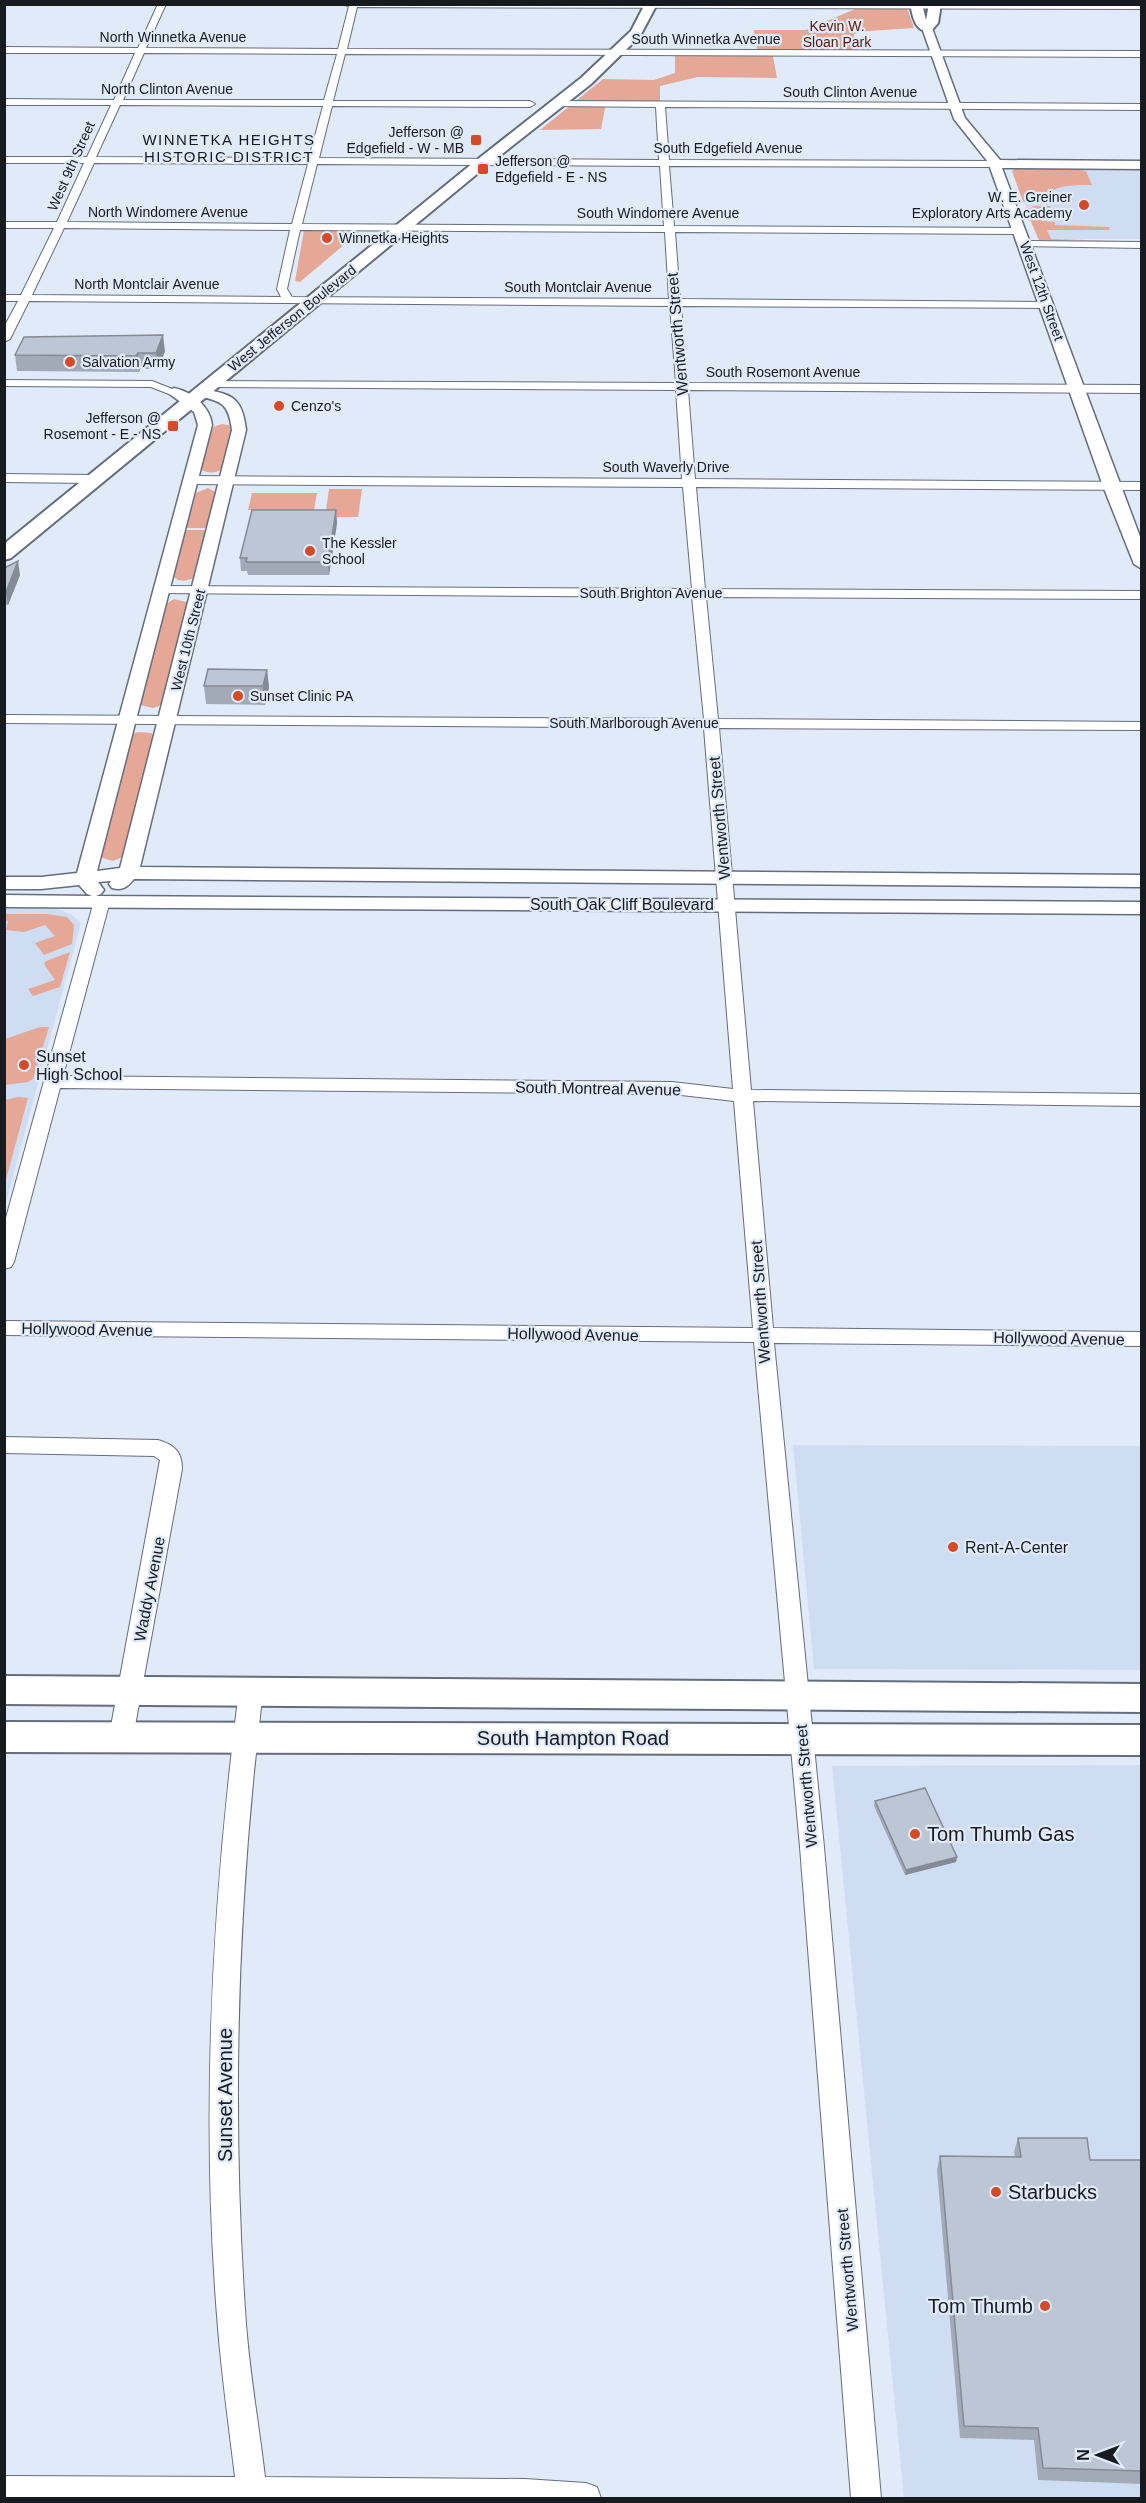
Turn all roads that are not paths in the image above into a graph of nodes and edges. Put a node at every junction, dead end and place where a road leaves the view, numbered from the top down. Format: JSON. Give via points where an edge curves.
{"nodes":[{"id":1,"x":162,"y":4,"type":"edge"},
{"id":2,"x":344,"y":4,"type":"edge"},
{"id":3,"x":354,"y":5,"type":"edge"},
{"id":4,"x":651,"y":5,"type":"edge"},
{"id":5,"x":916,"y":5,"type":"edge"},
{"id":6,"x":935,"y":5,"type":"edge"},
{"id":7,"x":1142,"y":7,"type":"edge"},
{"id":8,"x":631,"y":9,"type":"edge"},
{"id":9,"x":927,"y":28,"type":"junction"},
{"id":10,"x":616,"y":35,"type":"dead end"},
{"id":11,"x":4,"y":50,"type":"edge"},
{"id":12,"x":141,"y":50,"type":"junction"},
{"id":13,"x":341,"y":51,"type":"junction"},
{"id":14,"x":597,"y":52,"type":"junction"},
{"id":15,"x":618,"y":52,"type":"junction"},
{"id":16,"x":936,"y":54,"type":"junction"},
{"id":17,"x":1142,"y":54,"type":"edge"},
{"id":18,"x":580,"y":65,"type":"dead end"},
{"id":19,"x":535,"y":101,"type":"junction"},
{"id":20,"x":4,"y":102,"type":"edge"},
{"id":21,"x":115,"y":102,"type":"junction"},
{"id":22,"x":329,"y":103,"type":"junction"},
{"id":23,"x":558,"y":104,"type":"junction"},
{"id":24,"x":660,"y":105,"type":"junction"},
{"id":25,"x":955,"y":106,"type":"junction"},
{"id":26,"x":1142,"y":107,"type":"edge"},
{"id":27,"x":513,"y":118,"type":"dead end"},
{"id":28,"x":526,"y":129,"type":"junction"},
{"id":29,"x":480,"y":145,"type":"dead end"},
{"id":30,"x":4,"y":160,"type":"edge"},
{"id":31,"x":89,"y":160,"type":"junction"},
{"id":32,"x":314,"y":162,"type":"junction"},
{"id":33,"x":459,"y":162,"type":"junction"},
{"id":34,"x":482,"y":162,"type":"junction"},
{"id":35,"x":664,"y":163,"type":"junction"},
{"id":36,"x":995,"y":164,"type":"junction"},
{"id":37,"x":1142,"y":165,"type":"edge"},
{"id":38,"x":445,"y":173,"type":"dead end"},
{"id":39,"x":400,"y":220,"type":"junction"},
{"id":40,"x":4,"y":225,"type":"edge"},
{"id":41,"x":59,"y":225,"type":"junction"},
{"id":42,"x":296,"y":227,"type":"junction"},
{"id":43,"x":380,"y":227,"type":"junction"},
{"id":44,"x":669,"y":228,"type":"junction"},
{"id":45,"x":1019,"y":231,"type":"junction"},
{"id":46,"x":1025,"y":244,"type":"junction"},
{"id":47,"x":1142,"y":245,"type":"edge"},
{"id":48,"x":4,"y":298,"type":"edge"},
{"id":49,"x":25,"y":298,"type":"junction"},
{"id":50,"x":289,"y":300,"type":"junction"},
{"id":51,"x":314,"y":300,"type":"junction"},
{"id":52,"x":674,"y":303,"type":"junction"},
{"id":53,"x":1046,"y":305,"type":"junction"},
{"id":54,"x":264,"y":320,"type":"dead end"},
{"id":55,"x":4,"y":339,"type":"edge"},
{"id":56,"x":4,"y":383,"type":"edge"},
{"id":57,"x":681,"y":387,"type":"junction"},
{"id":58,"x":195,"y":388,"type":"junction"},
{"id":59,"x":1077,"y":389,"type":"junction"},
{"id":60,"x":1142,"y":389,"type":"edge"},
{"id":61,"x":90,"y":467,"type":"junction"},
{"id":62,"x":4,"y":478,"type":"edge"},
{"id":63,"x":67,"y":479,"type":"junction"},
{"id":64,"x":190,"y":480,"type":"junction"},
{"id":65,"x":227,"y":480,"type":"junction"},
{"id":66,"x":688,"y":482,"type":"junction"},
{"id":67,"x":1111,"y":486,"type":"junction"},
{"id":68,"x":1142,"y":486,"type":"edge"},
{"id":69,"x":49,"y":494,"type":"dead end"},
{"id":70,"x":4,"y":554,"type":"edge"},
{"id":71,"x":1142,"y":564,"type":"edge"},
{"id":72,"x":161,"y":590,"type":"junction"},
{"id":73,"x":200,"y":590,"type":"junction"},
{"id":74,"x":698,"y":593,"type":"junction"},
{"id":75,"x":1142,"y":595,"type":"edge"},
{"id":76,"x":4,"y":719,"type":"edge"},
{"id":77,"x":126,"y":719,"type":"junction"},
{"id":78,"x":168,"y":719,"type":"junction"},
{"id":79,"x":711,"y":723,"type":"junction"},
{"id":80,"x":1142,"y":726,"type":"edge"},
{"id":81,"x":129,"y":873,"type":"junction"},
{"id":82,"x":86,"y":879,"type":"junction"},
{"id":83,"x":724,"y":879,"type":"junction"},
{"id":84,"x":1142,"y":881,"type":"edge"},
{"id":85,"x":4,"y":883,"type":"edge"},
{"id":86,"x":4,"y":900,"type":"edge"},
{"id":87,"x":102,"y":901,"type":"junction"},
{"id":88,"x":726,"y":905,"type":"junction"},
{"id":89,"x":1142,"y":908,"type":"edge"},
{"id":90,"x":53,"y":1082,"type":"junction"},
{"id":91,"x":744,"y":1096,"type":"junction"},
{"id":92,"x":1142,"y":1100,"type":"edge"},
{"id":93,"x":4,"y":1262,"type":"edge"},
{"id":94,"x":4,"y":1328,"type":"edge"},
{"id":95,"x":763,"y":1336,"type":"junction"},
{"id":96,"x":1142,"y":1339,"type":"edge"},
{"id":97,"x":4,"y":1445,"type":"edge"},
{"id":98,"x":4,"y":1690,"type":"edge"},
{"id":99,"x":129,"y":1690,"type":"junction"},
{"id":100,"x":251,"y":1691,"type":"junction"},
{"id":101,"x":798,"y":1694,"type":"junction"},
{"id":102,"x":1142,"y":1698,"type":"edge"},
{"id":103,"x":4,"y":1737,"type":"edge"},
{"id":104,"x":121,"y":1737,"type":"junction"},
{"id":105,"x":244,"y":1737,"type":"junction"},
{"id":106,"x":801,"y":1739,"type":"junction"},
{"id":107,"x":1142,"y":1740,"type":"edge"},
{"id":108,"x":4,"y":2491,"type":"edge"},
{"id":109,"x":251,"y":2495,"type":"edge"},
{"id":110,"x":586,"y":2499,"type":"edge"},
{"id":111,"x":866,"y":2499,"type":"edge"}],
"edges":[{"from":1,"to":12,"type":"street","name":"West 9th Street"},
{"from":2,"to":3,"type":"street"},
{"from":3,"to":8,"type":"street"},
{"from":3,"to":13,"type":"street"},
{"from":4,"to":5,"type":"street"},
{"from":4,"to":8,"type":"street"},
{"from":4,"to":15,"type":"main road","name":"West Jefferson Boulevard","via":[[640,28]]},
{"from":5,"to":6,"type":"street"},
{"from":5,"to":9,"type":"main road","name":"West 12th Street","via":[[921,23]]},
{"from":6,"to":7,"type":"street"},
{"from":6,"to":9,"type":"main road","via":[[932,23]]},
{"from":9,"to":16,"type":"street","name":"West 12th Street"},
{"from":10,"to":14,"type":"main road"},
{"from":11,"to":12,"type":"street","name":"North Winnetka Avenue"},
{"from":12,"to":13,"type":"street","name":"North Winnetka Avenue"},
{"from":12,"to":21,"type":"street","name":"West 9th Street"},
{"from":13,"to":14,"type":"street","name":"South Winnetka Avenue"},
{"from":13,"to":22,"type":"street"},
{"from":14,"to":15,"type":"street","name":"South Winnetka Avenue"},
{"from":14,"to":18,"type":"main road"},
{"from":15,"to":16,"type":"street","name":"South Winnetka Avenue"},
{"from":15,"to":23,"type":"main road","name":"West Jefferson Boulevard"},
{"from":16,"to":17,"type":"street","name":"South Winnetka Avenue"},
{"from":16,"to":25,"type":"street","name":"West 12th Street"},
{"from":19,"to":22,"type":"street"},
{"from":19,"to":27,"type":"main road"},
{"from":19,"to":28,"type":"main road","via":[[543,109],[525,124]]},
{"from":20,"to":21,"type":"street","name":"North Clinton Avenue"},
{"from":21,"to":22,"type":"street","name":"North Clinton Avenue"},
{"from":21,"to":31,"type":"street","name":"West 9th Street"},
{"from":22,"to":32,"type":"street"},
{"from":23,"to":24,"type":"street","name":"South Clinton Avenue"},
{"from":23,"to":28,"type":"main road","name":"West Jefferson Boulevard"},
{"from":24,"to":25,"type":"street","name":"South Clinton Avenue"},
{"from":24,"to":35,"type":"street","name":"Wentworth Street"},
{"from":25,"to":26,"type":"street","name":"South Clinton Avenue"},
{"from":25,"to":36,"type":"street","name":"West 12th Street","via":[[967,130]]},
{"from":28,"to":34,"type":"main road","name":"West Jefferson Boulevard"},
{"from":29,"to":33,"type":"main road"},
{"from":30,"to":31,"type":"street","name":"South Edgefield Avenue"},
{"from":31,"to":32,"type":"street","name":"South Edgefield Avenue"},
{"from":31,"to":41,"type":"street","name":"West 9th Street"},
{"from":32,"to":33,"type":"street","name":"South Edgefield Avenue"},
{"from":32,"to":42,"type":"street"},
{"from":33,"to":34,"type":"street","name":"South Edgefield Avenue"},
{"from":33,"to":38,"type":"main road"},
{"from":34,"to":35,"type":"street","name":"South Edgefield Avenue"},
{"from":34,"to":39,"type":"main road","name":"West Jefferson Boulevard"},
{"from":35,"to":36,"type":"street","name":"South Edgefield Avenue"},
{"from":35,"to":44,"type":"street","name":"Wentworth Street"},
{"from":36,"to":37,"type":"street","name":"South Edgefield Avenue"},
{"from":36,"to":45,"type":"street","name":"West 12th Street"},
{"from":39,"to":43,"type":"main road","name":"West Jefferson Boulevard"},
{"from":39,"to":44,"type":"street","name":"South Windomere Avenue"},
{"from":39,"to":51,"type":"main road","name":"West Jefferson Boulevard"},
{"from":40,"to":41,"type":"street","name":"North Windomere Avenue"},
{"from":41,"to":42,"type":"street","name":"North Windomere Avenue"},
{"from":41,"to":49,"type":"street","name":"West 9th Street"},
{"from":42,"to":43,"type":"street"},
{"from":42,"to":50,"type":"street","via":[[282,289]]},
{"from":43,"to":50,"type":"main road","name":"West Jefferson Boulevard"},
{"from":44,"to":45,"type":"street","name":"South Windomere Avenue"},
{"from":44,"to":52,"type":"street","name":"Wentworth Street"},
{"from":45,"to":46,"type":"street","name":"West 12th Street"},
{"from":46,"to":47,"type":"street"},
{"from":46,"to":53,"type":"street","name":"West 12th Street"},
{"from":48,"to":49,"type":"street","name":"North Montclair Avenue"},
{"from":49,"to":50,"type":"street","name":"North Montclair Avenue"},
{"from":49,"to":55,"type":"street","name":"West 9th Street"},
{"from":50,"to":51,"type":"street","name":"South Montclair Avenue"},
{"from":50,"to":54,"type":"main road","name":"West Jefferson Boulevard"},
{"from":51,"to":52,"type":"street","name":"South Montclair Avenue"},
{"from":51,"to":58,"type":"main road","name":"West Jefferson Boulevard"},
{"from":52,"to":53,"type":"street","name":"South Montclair Avenue"},
{"from":52,"to":57,"type":"street","name":"Wentworth Street"},
{"from":53,"to":59,"type":"street","name":"West 12th Street"},
{"from":56,"to":58,"type":"street","name":"South Rosemont Avenue"},
{"from":57,"to":58,"type":"street","name":"South Rosemont Avenue"},
{"from":57,"to":59,"type":"street","name":"South Rosemont Avenue"},
{"from":57,"to":66,"type":"street","name":"Wentworth Street"},
{"from":58,"to":61,"type":"main road","name":"West Jefferson Boulevard"},
{"from":58,"to":64,"type":"street","via":[[205,415]]},
{"from":58,"to":65,"type":"street","name":"West 10th Street","via":[[226,398],[237,412],[239,430]]},
{"from":59,"to":60,"type":"street","name":"South Rosemont Avenue"},
{"from":59,"to":67,"type":"street","name":"West 12th Street"},
{"from":61,"to":63,"type":"main road","name":"West Jefferson Boulevard"},
{"from":61,"to":70,"type":"main road","name":"West Jefferson Boulevard"},
{"from":62,"to":63,"type":"street"},
{"from":63,"to":69,"type":"main road","name":"West Jefferson Boulevard"},
{"from":64,"to":65,"type":"street","name":"South Waverly Drive"},
{"from":64,"to":72,"type":"street"},
{"from":65,"to":66,"type":"street","name":"South Waverly Drive"},
{"from":65,"to":73,"type":"street","name":"West 10th Street"},
{"from":66,"to":67,"type":"street","name":"South Waverly Drive"},
{"from":66,"to":74,"type":"street","name":"Wentworth Street"},
{"from":67,"to":68,"type":"street","name":"South Waverly Drive"},
{"from":67,"to":71,"type":"street","name":"West 12th Street"},
{"from":72,"to":73,"type":"street","name":"South Brighton Avenue"},
{"from":72,"to":77,"type":"street"},
{"from":73,"to":74,"type":"street","name":"South Brighton Avenue"},
{"from":73,"to":78,"type":"street","name":"West 10th Street"},
{"from":74,"to":75,"type":"street","name":"South Brighton Avenue"},
{"from":74,"to":79,"type":"street","name":"Wentworth Street"},
{"from":76,"to":77,"type":"street","name":"South Marlborough Avenue"},
{"from":77,"to":78,"type":"street","name":"South Marlborough Avenue"},
{"from":77,"to":82,"type":"street"},
{"from":78,"to":79,"type":"street","name":"South Marlborough Avenue"},
{"from":78,"to":81,"type":"street","name":"West 10th Street"},
{"from":79,"to":80,"type":"street","name":"South Marlborough Avenue"},
{"from":79,"to":83,"type":"street","name":"Wentworth Street"},
{"from":81,"to":82,"type":"street","name":"South Oak Cliff Boulevard"},
{"from":81,"to":83,"type":"street","name":"South Oak Cliff Boulevard"},
{"from":81,"to":87,"type":"street","name":"West 10th Street"},
{"from":82,"to":85,"type":"street","name":"South Oak Cliff Boulevard"},
{"from":82,"to":87,"type":"street"},
{"from":83,"to":84,"type":"street","name":"South Oak Cliff Boulevard"},
{"from":83,"to":88,"type":"street","name":"Wentworth Street"},
{"from":86,"to":87,"type":"street","name":"South Oak Cliff Boulevard"},
{"from":87,"to":88,"type":"street","name":"South Oak Cliff Boulevard"},
{"from":87,"to":90,"type":"street","name":"West 10th Street"},
{"from":88,"to":89,"type":"street","name":"South Oak Cliff Boulevard"},
{"from":88,"to":91,"type":"street","name":"Wentworth Street"},
{"from":90,"to":91,"type":"street","name":"South Montreal Avenue","via":[[672,1088]]},
{"from":90,"to":93,"type":"street","name":"West 10th Street"},
{"from":91,"to":92,"type":"street","name":"South Montreal Avenue"},
{"from":91,"to":95,"type":"street","name":"Wentworth Street"},
{"from":94,"to":95,"type":"street","name":"Hollywood Avenue"},
{"from":95,"to":96,"type":"street","name":"Hollywood Avenue"},
{"from":95,"to":101,"type":"street","name":"Wentworth Street"},
{"from":97,"to":99,"type":"street","name":"Waddy Avenue","via":[[158,1448],[171,1456]]},
{"from":98,"to":99,"type":"main road"},
{"from":99,"to":100,"type":"main road"},
{"from":99,"to":104,"type":"street","name":"Waddy Avenue"},
{"from":100,"to":101,"type":"main road"},
{"from":100,"to":105,"type":"street","name":"Sunset Avenue"},
{"from":101,"to":102,"type":"main road"},
{"from":101,"to":106,"type":"street","name":"Wentworth Street"},
{"from":103,"to":104,"type":"main road","name":"South Hampton Road"},
{"from":104,"to":105,"type":"main road","name":"South Hampton Road"},
{"from":105,"to":106,"type":"main road","name":"South Hampton Road"},
{"from":105,"to":109,"type":"street","name":"Sunset Avenue","via":[[224,2022],[225,2173],[232,2327]]},
{"from":106,"to":107,"type":"main road","name":"South Hampton Road"},
{"from":106,"to":111,"type":"street","name":"Wentworth Street"},
{"from":108,"to":109,"type":"street"},
{"from":109,"to":110,"type":"street","via":[[525,2494]]}]}
